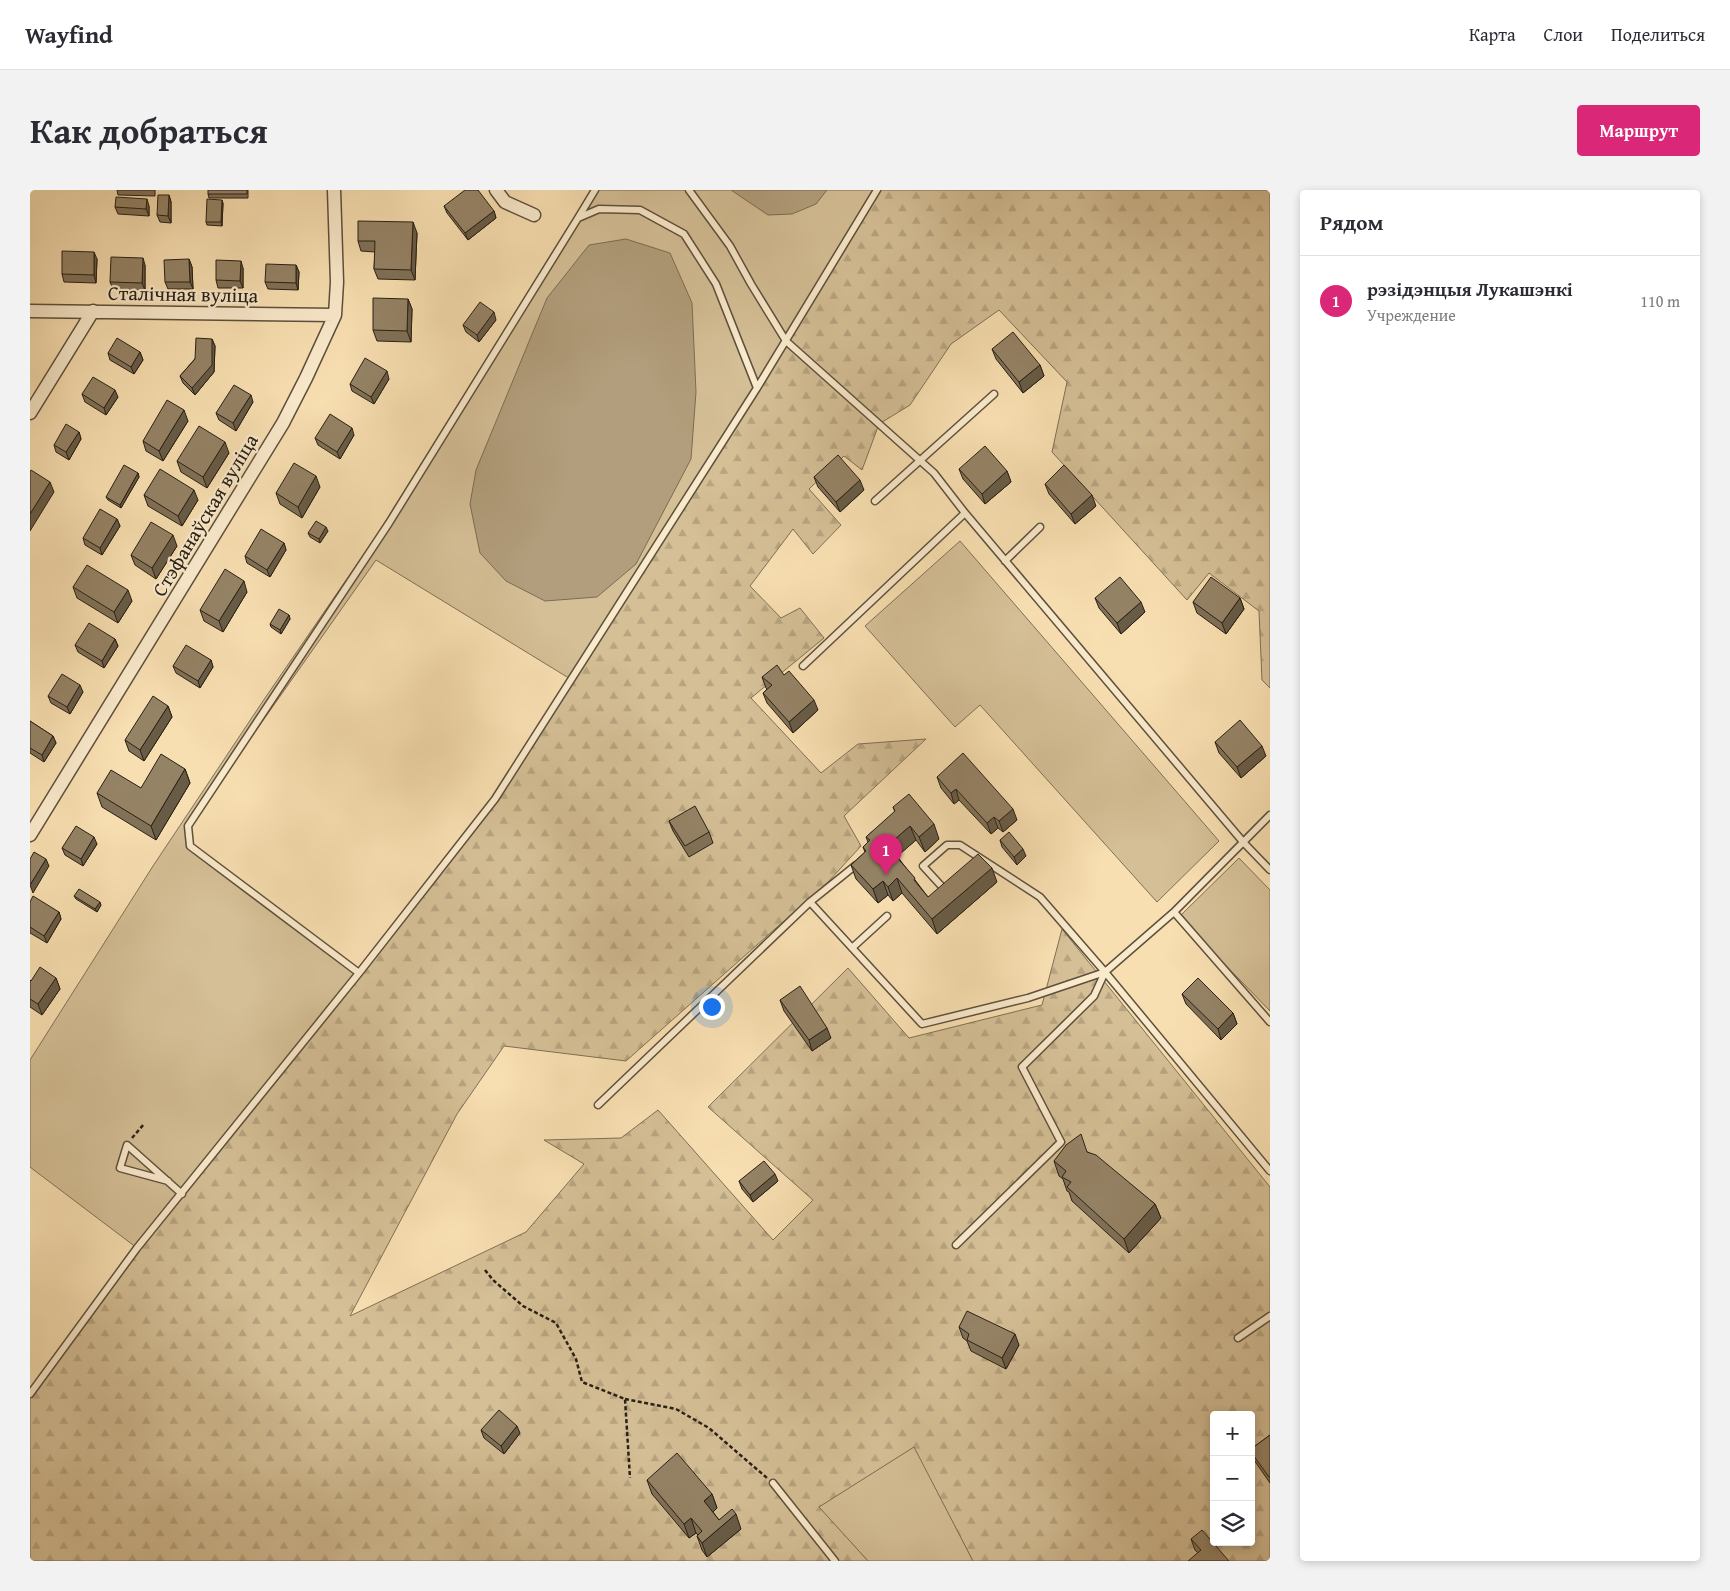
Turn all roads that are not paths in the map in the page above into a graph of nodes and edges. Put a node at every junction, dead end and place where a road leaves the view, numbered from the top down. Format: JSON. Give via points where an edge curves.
{"nodes":[{"id":1,"x":334,"y":190,"type":"edge"},
{"id":2,"x":496,"y":190,"type":"edge"},
{"id":3,"x":595,"y":190,"type":"edge"},
{"id":4,"x":689,"y":190,"type":"edge"},
{"id":5,"x":878,"y":190,"type":"edge"},
{"id":6,"x":534,"y":215,"type":"dead end"},
{"id":7,"x":578,"y":218,"type":"junction"},
{"id":8,"x":30,"y":311,"type":"edge"},
{"id":9,"x":93,"y":311,"type":"junction"},
{"id":10,"x":335,"y":315,"type":"junction"},
{"id":11,"x":786,"y":341,"type":"junction"},
{"id":12,"x":757,"y":388,"type":"junction"},
{"id":13,"x":994,"y":394,"type":"dead end"},
{"id":14,"x":30,"y":413,"type":"edge"},
{"id":15,"x":920,"y":460,"type":"junction"},
{"id":16,"x":875,"y":501,"type":"dead end"},
{"id":17,"x":965,"y":513,"type":"junction"},
{"id":18,"x":1040,"y":527,"type":"dead end"},
{"id":19,"x":1005,"y":561,"type":"junction"},
{"id":20,"x":803,"y":666,"type":"dead end"},
{"id":21,"x":1270,"y":815,"type":"edge"},
{"id":22,"x":30,"y":835,"type":"edge"},
{"id":23,"x":1244,"y":843,"type":"junction"},
{"id":24,"x":981,"y":859,"type":"junction"},
{"id":25,"x":856,"y":865,"type":"edge"},
{"id":26,"x":974,"y":865,"type":"edge"},
{"id":27,"x":1270,"y":870,"type":"edge"},
{"id":28,"x":952,"y":884,"type":"edge"},
{"id":29,"x":810,"y":902,"type":"junction"},
{"id":30,"x":1174,"y":912,"type":"junction"},
{"id":31,"x":887,"y":916,"type":"dead end"},
{"id":32,"x":852,"y":948,"type":"junction"},
{"id":33,"x":1105,"y":972,"type":"junction"},
{"id":34,"x":359,"y":973,"type":"junction"},
{"id":35,"x":1270,"y":1022,"type":"edge"},
{"id":36,"x":598,"y":1105,"type":"dead end"},
{"id":37,"x":1270,"y":1171,"type":"edge"},
{"id":38,"x":168,"y":1181,"type":"junction"},
{"id":39,"x":182,"y":1194,"type":"junction"},
{"id":40,"x":956,"y":1245,"type":"dead end"},
{"id":41,"x":1270,"y":1316,"type":"edge"},
{"id":42,"x":1238,"y":1338,"type":"dead end"},
{"id":43,"x":30,"y":1394,"type":"edge"},
{"id":44,"x":773,"y":1483,"type":"road end"},
{"id":45,"x":835,"y":1561,"type":"edge"}],
"edges":[{"from":1,"to":10,"type":"street","name":"Стэфанаўская вуліца"},
{"from":2,"to":6,"type":"street","via":[[505,202]]},
{"from":3,"to":7,"type":"lane"},
{"from":4,"to":11,"type":"lane","via":[[730,246]]},
{"from":5,"to":11,"type":"lane"},
{"from":7,"to":12,"type":"lane","via":[[599,209],[640,210],[684,234],[716,284]]},
{"from":7,"to":34,"type":"lane","via":[[389,523],[188,826],[190,846]]},
{"from":8,"to":9,"type":"street","name":"Сталічная вуліца"},
{"from":9,"to":10,"type":"street","name":"Сталічная вуліца"},
{"from":9,"to":14,"type":"street"},
{"from":10,"to":22,"type":"street","name":"Стэфанаўская вуліца","via":[[283,423]]},
{"from":11,"to":12,"type":"lane"},
{"from":11,"to":15,"type":"lane"},
{"from":12,"to":34,"type":"lane","via":[[495,799]]},
{"from":13,"to":15,"type":"lane"},
{"from":15,"to":16,"type":"lane"},
{"from":15,"to":17,"type":"lane"},
{"from":17,"to":19,"type":"lane"},
{"from":17,"to":20,"type":"lane"},
{"from":18,"to":19,"type":"lane"},
{"from":19,"to":23,"type":"lane"},
{"from":21,"to":23,"type":"lane"},
{"from":23,"to":27,"type":"lane"},
{"from":23,"to":30,"type":"lane"},
{"from":24,"to":26,"type":"lane"},
{"from":24,"to":28,"type":"lane","via":[[960,845],[947,845],[923,866],[944,890]]},
{"from":24,"to":33,"type":"lane","via":[[1040,897]]},
{"from":25,"to":29,"type":"lane"},
{"from":29,"to":32,"type":"lane"},
{"from":29,"to":36,"type":"lane"},
{"from":30,"to":33,"type":"lane"},
{"from":30,"to":35,"type":"lane"},
{"from":31,"to":32,"type":"lane"},
{"from":32,"to":33,"type":"lane","via":[[922,1024],[1028,998]]},
{"from":33,"to":37,"type":"lane"},
{"from":33,"to":40,"type":"lane","via":[[1094,996],[1022,1067],[1061,1142]]},
{"from":34,"to":39,"type":"lane"},
{"from":38,"to":38,"type":"lane","via":[[120,1168],[127,1145]]},
{"from":38,"to":39,"type":"lane"},
{"from":39,"to":43,"type":"lane","via":[[137,1248]]},
{"from":41,"to":42,"type":"lane"},
{"from":44,"to":45,"type":"lane"}]}
